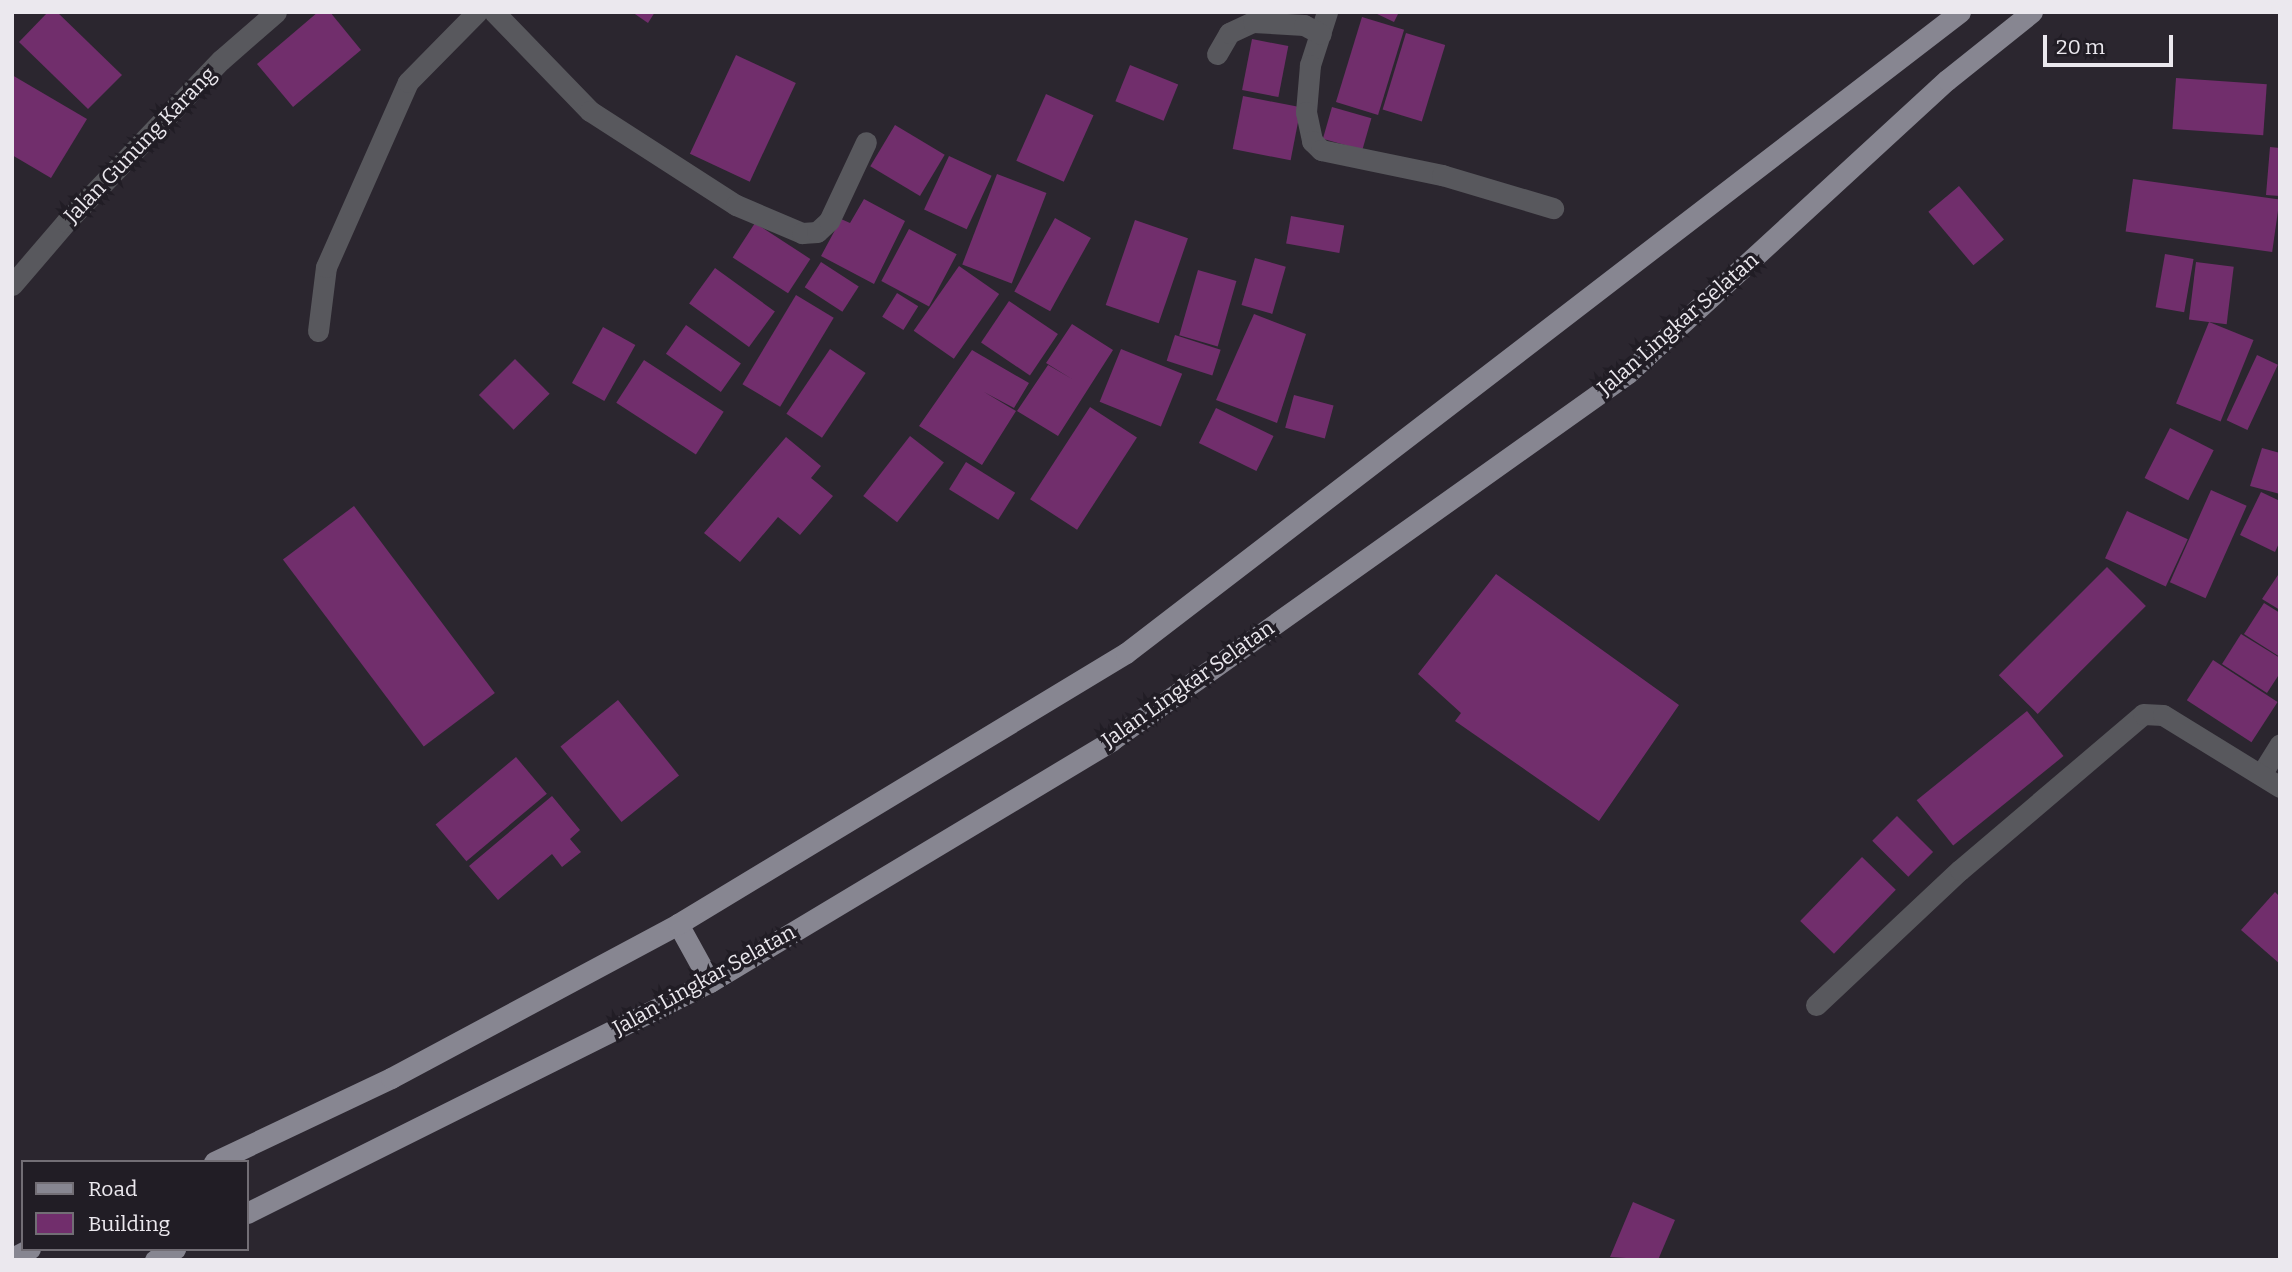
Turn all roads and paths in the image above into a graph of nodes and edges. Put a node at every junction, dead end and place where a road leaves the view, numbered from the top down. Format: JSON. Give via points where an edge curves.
{"nodes":[{"id":1,"x":276,"y":12,"type":"edge"},
{"id":2,"x":477,"y":12,"type":"edge"},
{"id":3,"x":494,"y":12,"type":"edge"},
{"id":4,"x":1327,"y":12,"type":"edge"},
{"id":5,"x":1960,"y":12,"type":"edge"},
{"id":6,"x":2032,"y":12,"type":"edge"},
{"id":7,"x":1321,"y":34,"type":"junction"},
{"id":8,"x":1217,"y":54,"type":"dead end"},
{"id":9,"x":866,"y":142,"type":"dead end"},
{"id":10,"x":1553,"y":208,"type":"dead end"},
{"id":11,"x":12,"y":285,"type":"edge"},
{"id":12,"x":318,"y":331,"type":"dead end"},
{"id":13,"x":2280,"y":744,"type":"edge"},
{"id":14,"x":2262,"y":773,"type":"junction"},
{"id":15,"x":2280,"y":787,"type":"edge"},
{"id":16,"x":678,"y":924,"type":"junction"},
{"id":17,"x":710,"y":982,"type":"junction"},
{"id":18,"x":1816,"y":1005,"type":"dead end"},
{"id":19,"x":218,"y":1160,"type":"edge"},
{"id":20,"x":248,"y":1213,"type":"edge"},
{"id":21,"x":171,"y":1251,"type":"edge"},
{"id":22,"x":155,"y":1260,"type":"edge"}],
"edges":[{"from":1,"to":11,"type":"street","name":"Jalan Gunung Karang","via":[[221,60]]},
{"from":2,"to":12,"type":"street","via":[[408,82],[326,267]]},
{"from":3,"to":9,"type":"street","via":[[590,111],[736,205],[802,233],[817,232],[829,221]]},
{"from":4,"to":7,"type":"street"},
{"from":5,"to":16,"type":"main road","via":[[1126,653]]},
{"from":6,"to":17,"type":"main road","name":"Jalan Lingkar Selatan","via":[[1947,80],[1628,373],[1112,740]]},
{"from":7,"to":8,"type":"street","via":[[1304,25],[1253,22],[1229,33]]},
{"from":7,"to":10,"type":"street","via":[[1310,65],[1306,112],[1312,141],[1321,150],[1442,175]]},
{"from":13,"to":14,"type":"street"},
{"from":14,"to":15,"type":"street"},
{"from":14,"to":18,"type":"street","via":[[2163,715],[2143,714],[1960,870]]},
{"from":16,"to":17,"type":"main road"},
{"from":16,"to":19,"type":"main road","via":[[391,1078]]},
{"from":17,"to":20,"type":"main road","name":"Jalan Lingkar Selatan"},
{"from":21,"to":22,"type":"main road"}]}
